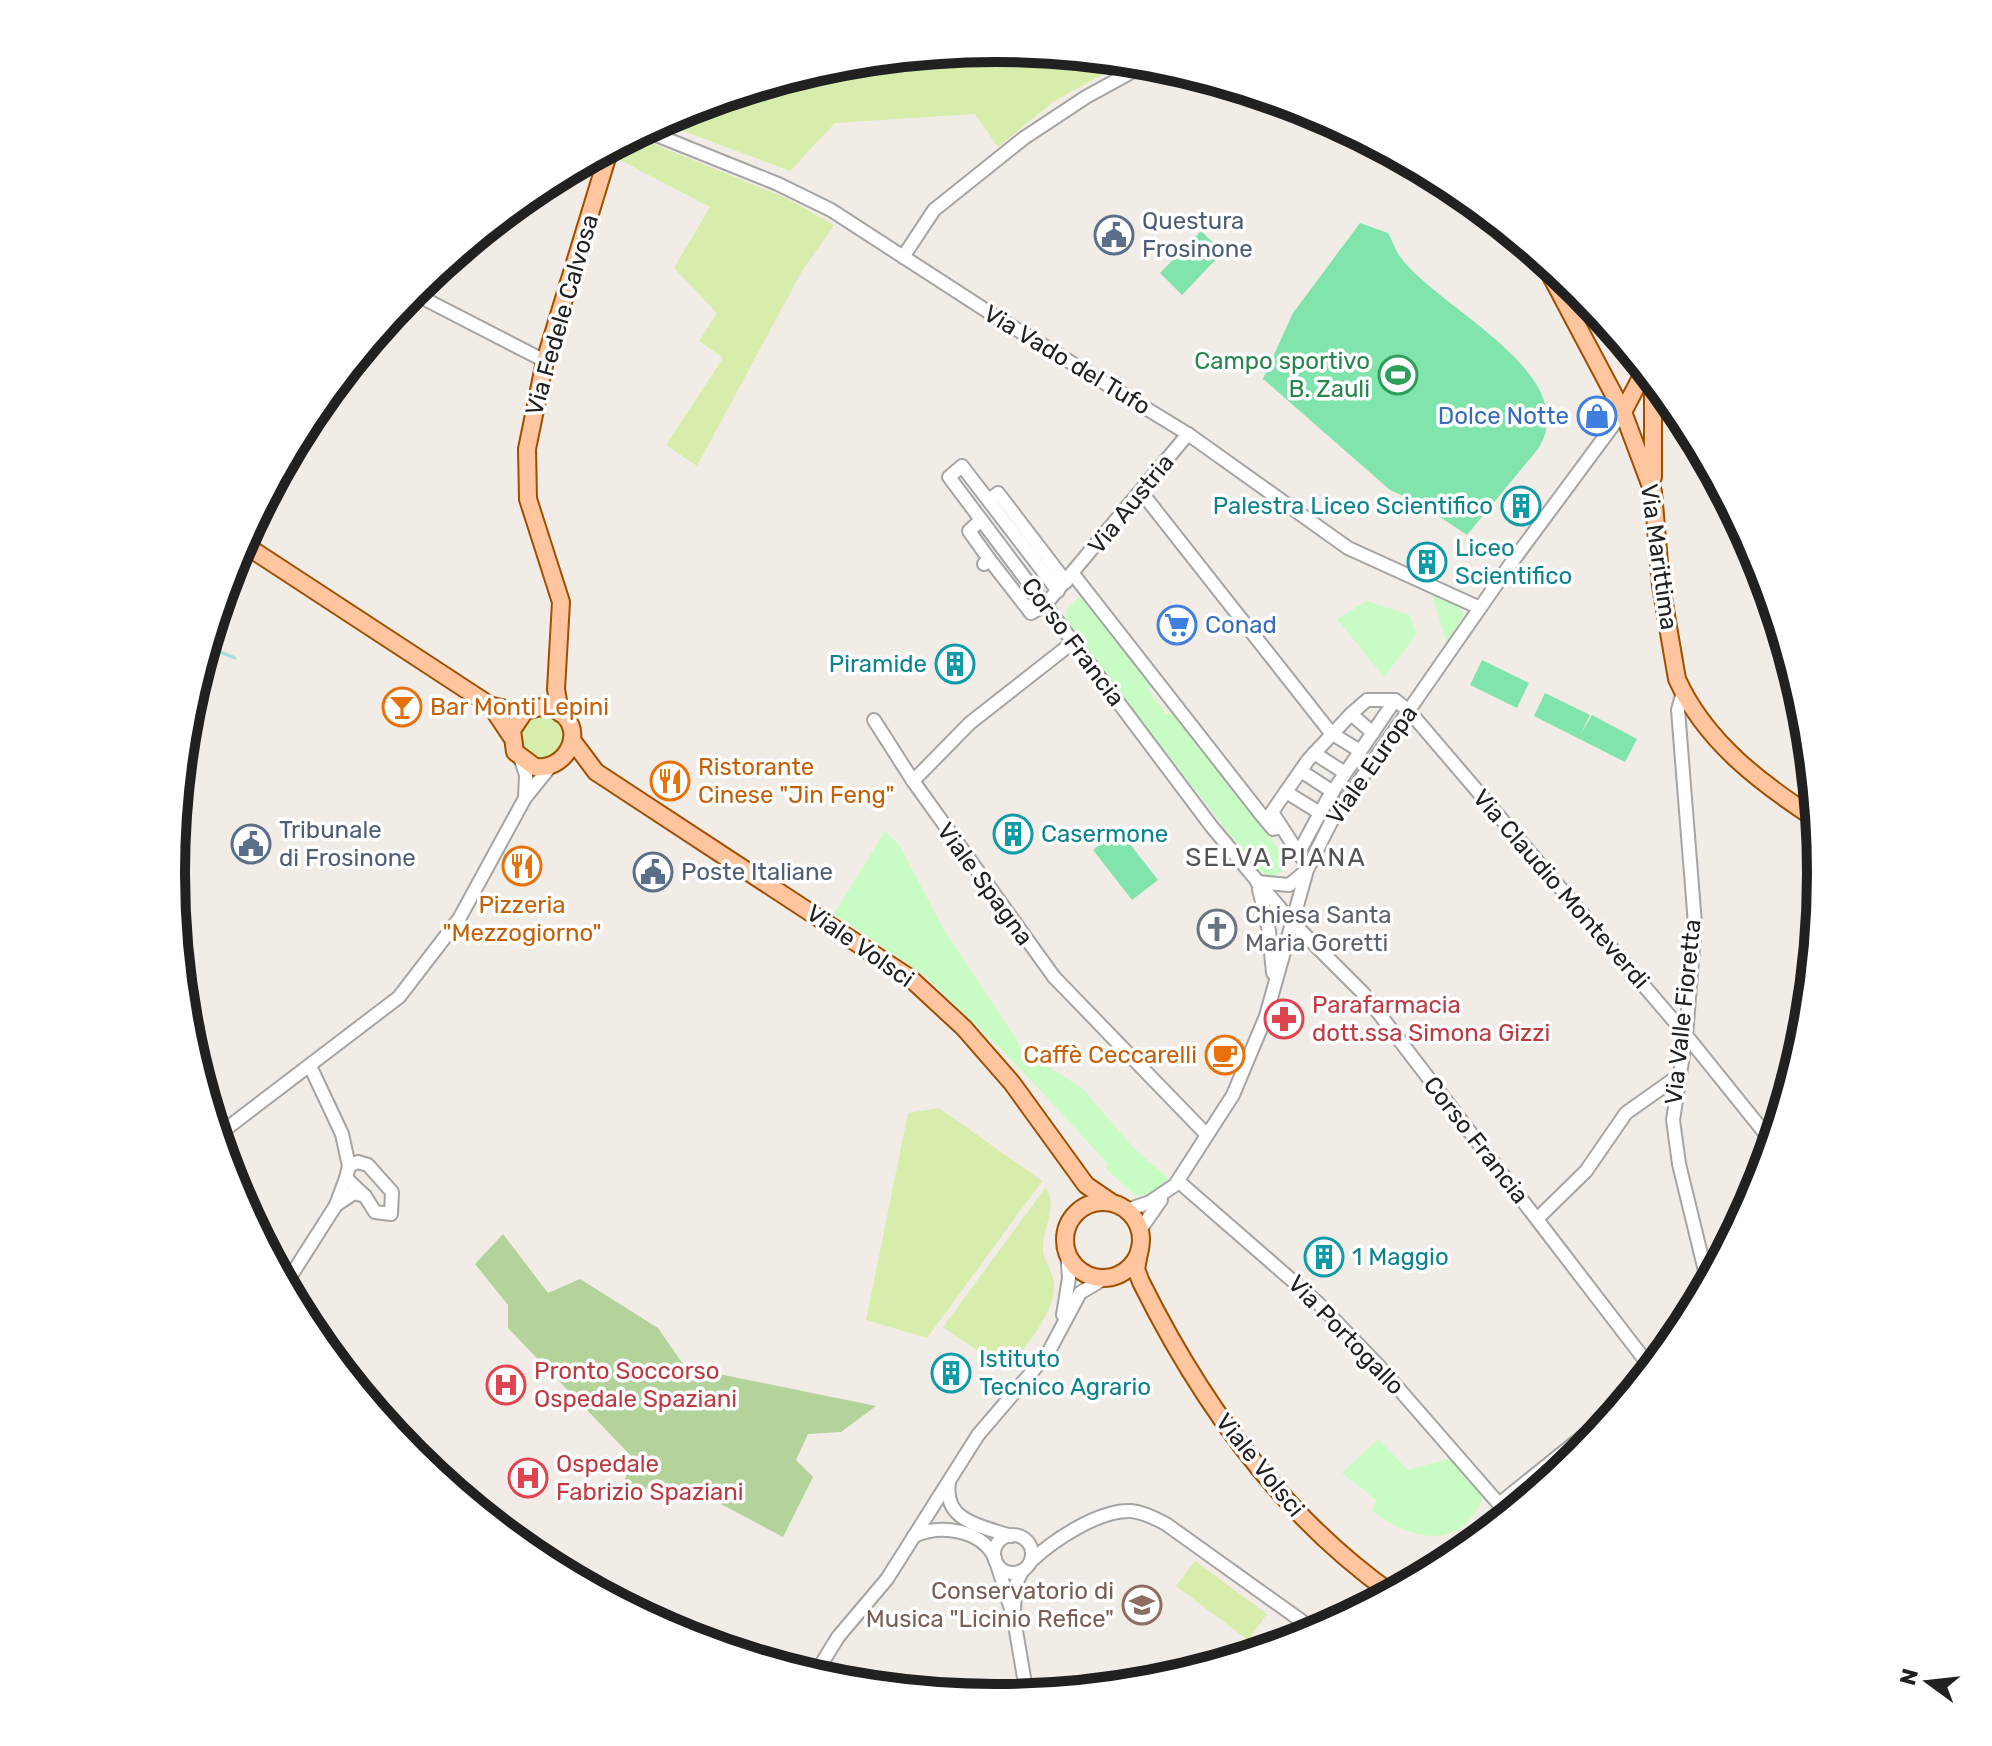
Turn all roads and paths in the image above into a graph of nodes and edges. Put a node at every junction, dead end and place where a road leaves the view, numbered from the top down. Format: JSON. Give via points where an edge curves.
{"nodes":[{"id":1,"x":1129,"y":74,"type":"edge"},
{"id":2,"x":659,"y":136,"type":"edge"},
{"id":3,"x":605,"y":163,"type":"edge"},
{"id":4,"x":903,"y":257,"type":"junction"},
{"id":5,"x":1558,"y":289,"type":"edge"},
{"id":6,"x":424,"y":299,"type":"edge"},
{"id":7,"x":545,"y":361,"type":"junction"},
{"id":8,"x":1640,"y":380,"type":"edge"},
{"id":9,"x":1653,"y":398,"type":"edge"},
{"id":10,"x":1623,"y":412,"type":"junction"},
{"id":11,"x":1188,"y":434,"type":"junction"},
{"id":12,"x":1653,"y":492,"type":"junction"},
{"id":13,"x":1142,"y":493,"type":"junction"},
{"id":14,"x":981,"y":520,"type":"junction"},
{"id":15,"x":253,"y":550,"type":"edge"},
{"id":16,"x":1066,"y":582,"type":"junction"},
{"id":17,"x":1045,"y":605,"type":"junction"},
{"id":18,"x":1480,"y":608,"type":"junction"},
{"id":19,"x":1072,"y":643,"type":"junction"},
{"id":20,"x":557,"y":670,"type":"junction"},
{"id":21,"x":1683,"y":692,"type":"junction"},
{"id":22,"x":1395,"y":700,"type":"junction"},
{"id":23,"x":491,"y":706,"type":"junction"},
{"id":24,"x":529,"y":709,"type":"junction"},
{"id":25,"x":1409,"y":711,"type":"junction"},
{"id":26,"x":560,"y":713,"type":"junction"},
{"id":27,"x":1351,"y":714,"type":"junction"},
{"id":28,"x":874,"y":720,"type":"dead end"},
{"id":29,"x":1331,"y":733,"type":"junction"},
{"id":30,"x":1373,"y":733,"type":"junction"},
{"id":31,"x":511,"y":736,"type":"junction"},
{"id":32,"x":572,"y":740,"type":"junction"},
{"id":33,"x":1360,"y":751,"type":"junction"},
{"id":34,"x":1314,"y":753,"type":"junction"},
{"id":35,"x":521,"y":760,"type":"junction"},
{"id":36,"x":554,"y":765,"type":"junction"},
{"id":37,"x":1301,"y":771,"type":"junction"},
{"id":38,"x":596,"y":772,"type":"junction"},
{"id":39,"x":1345,"y":773,"type":"junction"},
{"id":40,"x":913,"y":781,"type":"junction"},
{"id":41,"x":1286,"y":792,"type":"junction"},
{"id":42,"x":1333,"y":792,"type":"junction"},
{"id":43,"x":525,"y":798,"type":"junction"},
{"id":44,"x":1804,"y":811,"type":"edge"},
{"id":45,"x":1320,"y":813,"type":"junction"},
{"id":46,"x":1281,"y":827,"type":"junction"},
{"id":47,"x":1298,"y":854,"type":"junction"},
{"id":48,"x":1308,"y":867,"type":"junction"},
{"id":49,"x":1257,"y":882,"type":"junction"},
{"id":50,"x":1290,"y":920,"type":"junction"},
{"id":51,"x":1273,"y":991,"type":"junction"},
{"id":52,"x":1686,"y":1035,"type":"junction"},
{"id":53,"x":310,"y":1066,"type":"junction"},
{"id":54,"x":1677,"y":1077,"type":"junction"},
{"id":55,"x":226,"y":1129,"type":"edge"},
{"id":56,"x":1764,"y":1133,"type":"edge"},
{"id":57,"x":342,"y":1134,"type":"junction"},
{"id":58,"x":1207,"y":1135,"type":"junction"},
{"id":59,"x":368,"y":1165,"type":"junction"},
{"id":60,"x":1074,"y":1170,"type":"junction"},
{"id":61,"x":348,"y":1172,"type":"junction"},
{"id":62,"x":1178,"y":1181,"type":"junction"},
{"id":63,"x":1165,"y":1194,"type":"junction"},
{"id":64,"x":365,"y":1196,"type":"junction"},
{"id":65,"x":336,"y":1205,"type":"junction"},
{"id":66,"x":1119,"y":1206,"type":"junction"},
{"id":67,"x":1077,"y":1212,"type":"junction"},
{"id":68,"x":1538,"y":1218,"type":"junction"},
{"id":69,"x":1140,"y":1230,"type":"junction"},
{"id":70,"x":1140,"y":1248,"type":"junction"},
{"id":71,"x":1067,"y":1251,"type":"junction"},
{"id":72,"x":1704,"y":1267,"type":"edge"},
{"id":73,"x":292,"y":1274,"type":"edge"},
{"id":74,"x":1111,"y":1277,"type":"junction"},
{"id":75,"x":1156,"y":1313,"type":"junction"},
{"id":76,"x":1061,"y":1326,"type":"junction"},
{"id":77,"x":1644,"y":1359,"type":"edge"},
{"id":78,"x":1559,"y":1456,"type":"edge"},
{"id":79,"x":951,"y":1476,"type":"junction"},
{"id":80,"x":928,"y":1512,"type":"junction"},
{"id":81,"x":964,"y":1526,"type":"junction"},
{"id":82,"x":1073,"y":1532,"type":"junction"},
{"id":83,"x":914,"y":1536,"type":"junction"},
{"id":84,"x":1011,"y":1536,"type":"junction"},
{"id":85,"x":1027,"y":1541,"type":"junction"},
{"id":86,"x":996,"y":1562,"type":"junction"},
{"id":87,"x":1026,"y":1566,"type":"junction"},
{"id":88,"x":1381,"y":1586,"type":"edge"},
{"id":89,"x":1014,"y":1619,"type":"junction"},
{"id":90,"x":1304,"y":1623,"type":"edge"},
{"id":91,"x":1019,"y":1656,"type":"junction"},
{"id":92,"x":821,"y":1664,"type":"edge"},
{"id":93,"x":1018,"y":1683,"type":"edge"},
{"id":94,"x":1025,"y":1683,"type":"edge"}],
"edges":[{"from":1,"to":4,"type":"street","via":[[1024,138],[934,210]]},
{"from":2,"to":4,"type":"street","name":"Via Vado del Tufo","via":[[831,210]]},
{"from":3,"to":7,"type":"main road","name":"Via Fedele Calvosa"},
{"from":4,"to":11,"type":"street","name":"Via Vado del Tufo"},
{"from":5,"to":10,"type":"main road","name":"Via Marittima"},
{"from":6,"to":7,"type":"street"},
{"from":7,"to":20,"type":"main road","name":"Via Fedele Calvosa","via":[[532,414],[526,474],[534,521],[561,602]]},
{"from":8,"to":10,"type":"main road"},
{"from":9,"to":12,"type":"main road"},
{"from":10,"to":12,"type":"main road","name":"Via Marittima"},
{"from":10,"to":18,"type":"street","name":"Viale Europa"},
{"from":11,"to":13,"type":"street","name":"Via Austria"},
{"from":11,"to":18,"type":"street","name":"Via Vado del Tufo","via":[[1348,548]]},
{"from":12,"to":21,"type":"main road","name":"Via Marittima","via":[[1661,586]]},
{"from":13,"to":16,"type":"street","name":"Via Austria"},
{"from":13,"to":29,"type":"street"},
{"from":14,"to":16,"type":"street","name":"Corso Francia","via":[[949,477],[962,466]]},
{"from":14,"to":17,"type":"street","name":"Corso Francia"},
{"from":14,"to":17,"type":"street","via":[[969,531],[987,561],[1031,613]]},
{"from":15,"to":23,"type":"main road"},
{"from":16,"to":17,"type":"street","name":"Via Austria"},
{"from":16,"to":46,"type":"street","via":[[1273,829]]},
{"from":17,"to":19,"type":"street","name":"Corso Francia"},
{"from":18,"to":25,"type":"street","name":"Viale Europa"},
{"from":19,"to":40,"type":"street","via":[[970,723]]},
{"from":19,"to":49,"type":"street","name":"Corso Francia"},
{"from":20,"to":24,"type":"main road","name":"Via Fedele Calvosa","via":[[548,691]]},
{"from":20,"to":26,"type":"main road","name":"Via Fedele Calvosa"},
{"from":21,"to":44,"type":"main road","name":"Via Marittima","via":[[1720,742],[1757,778]]},
{"from":21,"to":52,"type":"street","name":"Via Valle Fioretta","via":[[1678,710],[1695,924]]},
{"from":22,"to":25,"type":"street","name":"Via Claudio Monteverdi"},
{"from":22,"to":27,"type":"street","via":[[1367,700]]},
{"from":22,"to":30,"type":"street"},
{"from":23,"to":24,"type":"main road"},
{"from":23,"to":31,"type":"main road"},
{"from":24,"to":26,"type":"main road","via":[[550,707]]},
{"from":24,"to":31,"type":"main road","via":[[514,724]]},
{"from":25,"to":48,"type":"street","name":"Viale Europa","via":[[1331,822]]},
{"from":25,"to":52,"type":"street","name":"Via Claudio Monteverdi"},
{"from":26,"to":32,"type":"main road","via":[[569,723]]},
{"from":27,"to":29,"type":"street"},
{"from":27,"to":30,"type":"street"},
{"from":28,"to":40,"type":"street","name":"Viale Spagna"},
{"from":29,"to":33,"type":"street"},
{"from":29,"to":34,"type":"street"},
{"from":30,"to":33,"type":"street"},
{"from":31,"to":35,"type":"main road"},
{"from":32,"to":36,"type":"main road","via":[[568,753]]},
{"from":32,"to":38,"type":"main road","name":"Viale Volsci"},
{"from":33,"to":39,"type":"street"},
{"from":34,"to":37,"type":"street"},
{"from":34,"to":39,"type":"street"},
{"from":35,"to":36,"type":"main road","via":[[535,767]]},
{"from":35,"to":43,"type":"street"},
{"from":36,"to":38,"type":"main road","name":"Viale Volsci"},
{"from":36,"to":43,"type":"street"},
{"from":37,"to":41,"type":"street"},
{"from":37,"to":42,"type":"street"},
{"from":38,"to":60,"type":"main road","name":"Viale Volsci","via":[[910,978],[964,1028],[1051,1132]]},
{"from":39,"to":42,"type":"street"},
{"from":40,"to":58,"type":"street","name":"Viale Spagna","via":[[1054,977]]},
{"from":41,"to":45,"type":"street"},
{"from":41,"to":46,"type":"street","via":[[1272,812]]},
{"from":42,"to":45,"type":"street"},
{"from":43,"to":53,"type":"street","via":[[459,919],[399,997]]},
{"from":45,"to":47,"type":"street"},
{"from":46,"to":47,"type":"street"},
{"from":47,"to":48,"type":"street"},
{"from":48,"to":49,"type":"street","via":[[1289,885]]},
{"from":48,"to":50,"type":"street","name":"Viale Europa"},
{"from":49,"to":50,"type":"street","name":"Corso Francia"},
{"from":49,"to":51,"type":"street","via":[[1269,931]]},
{"from":50,"to":51,"type":"street","name":"Viale Europa"},
{"from":50,"to":68,"type":"street","name":"Corso Francia","via":[[1364,994]]},
{"from":51,"to":58,"type":"street","name":"Viale Europa","via":[[1246,1070]]},
{"from":52,"to":54,"type":"street","name":"Via Valle Fioretta"},
{"from":52,"to":56,"type":"street","name":"Via Claudio Monteverdi"},
{"from":53,"to":55,"type":"street"},
{"from":53,"to":57,"type":"street"},
{"from":54,"to":68,"type":"street","via":[[1626,1113],[1586,1171]]},
{"from":54,"to":72,"type":"street","name":"Via Valle Fioretta","via":[[1673,1120],[1679,1164]]},
{"from":57,"to":59,"type":"street"},
{"from":57,"to":61,"type":"street"},
{"from":58,"to":62,"type":"street","name":"Viale Europa"},
{"from":59,"to":61,"type":"street","via":[[358,1162]]},
{"from":59,"to":64,"type":"street","via":[[392,1192],[391,1214],[375,1212]]},
{"from":60,"to":66,"type":"main road","via":[[1095,1193]]},
{"from":60,"to":67,"type":"main road"},
{"from":61,"to":64,"type":"street"},
{"from":61,"to":65,"type":"street"},
{"from":62,"to":63,"type":"street","name":"Viale Europa"},
{"from":62,"to":78,"type":"street","name":"Via Portogallo","via":[[1318,1303],[1499,1504]]},
{"from":63,"to":66,"type":"street"},
{"from":63,"to":69,"type":"street"},
{"from":64,"to":65,"type":"street","via":[[354,1193]]},
{"from":65,"to":73,"type":"street"},
{"from":66,"to":67,"type":"main road","via":[[1093,1203]]},
{"from":66,"to":69,"type":"main road"},
{"from":67,"to":71,"type":"main road","via":[[1066,1230]]},
{"from":68,"to":77,"type":"street","name":"Corso Francia"},
{"from":69,"to":70,"type":"main road","name":"Viale Volsci"},
{"from":70,"to":74,"type":"main road","via":[[1132,1265]]},
{"from":70,"to":75,"type":"main road","name":"Viale Volsci","via":[[1136,1269]]},
{"from":71,"to":74,"type":"main road","name":"Viale Volsci","via":[[1081,1271]]},
{"from":71,"to":76,"type":"street","via":[[1069,1278]]},
{"from":74,"to":75,"type":"main road","name":"Viale Volsci","via":[[1131,1283]]},
{"from":74,"to":76,"type":"street","via":[[1084,1287]]},
{"from":75,"to":88,"type":"main road","name":"Viale Volsci","via":[[1215,1410],[1272,1486],[1337,1551]]},
{"from":76,"to":79,"type":"street","via":[[1048,1353]]},
{"from":79,"to":80,"type":"street"},
{"from":79,"to":81,"type":"street","via":[[949,1506]]},
{"from":80,"to":81,"type":"street"},
{"from":80,"to":83,"type":"street"},
{"from":81,"to":83,"type":"street"},
{"from":81,"to":84,"type":"street"},
{"from":81,"to":86,"type":"street","via":[[986,1544]]},
{"from":82,"to":85,"type":"street"},
{"from":82,"to":87,"type":"street"},
{"from":82,"to":90,"type":"street","via":[[1118,1512],[1148,1515]]},
{"from":83,"to":92,"type":"street"},
{"from":84,"to":85,"type":"street"},
{"from":84,"to":86,"type":"street","via":[[997,1544]]},
{"from":85,"to":87,"type":"street","via":[[1032,1551]]},
{"from":86,"to":87,"type":"street","via":[[1011,1573]]},
{"from":86,"to":89,"type":"street"},
{"from":87,"to":89,"type":"street","via":[[1015,1586]]},
{"from":89,"to":91,"type":"street"},
{"from":91,"to":93,"type":"street"},
{"from":91,"to":94,"type":"street"}]}
